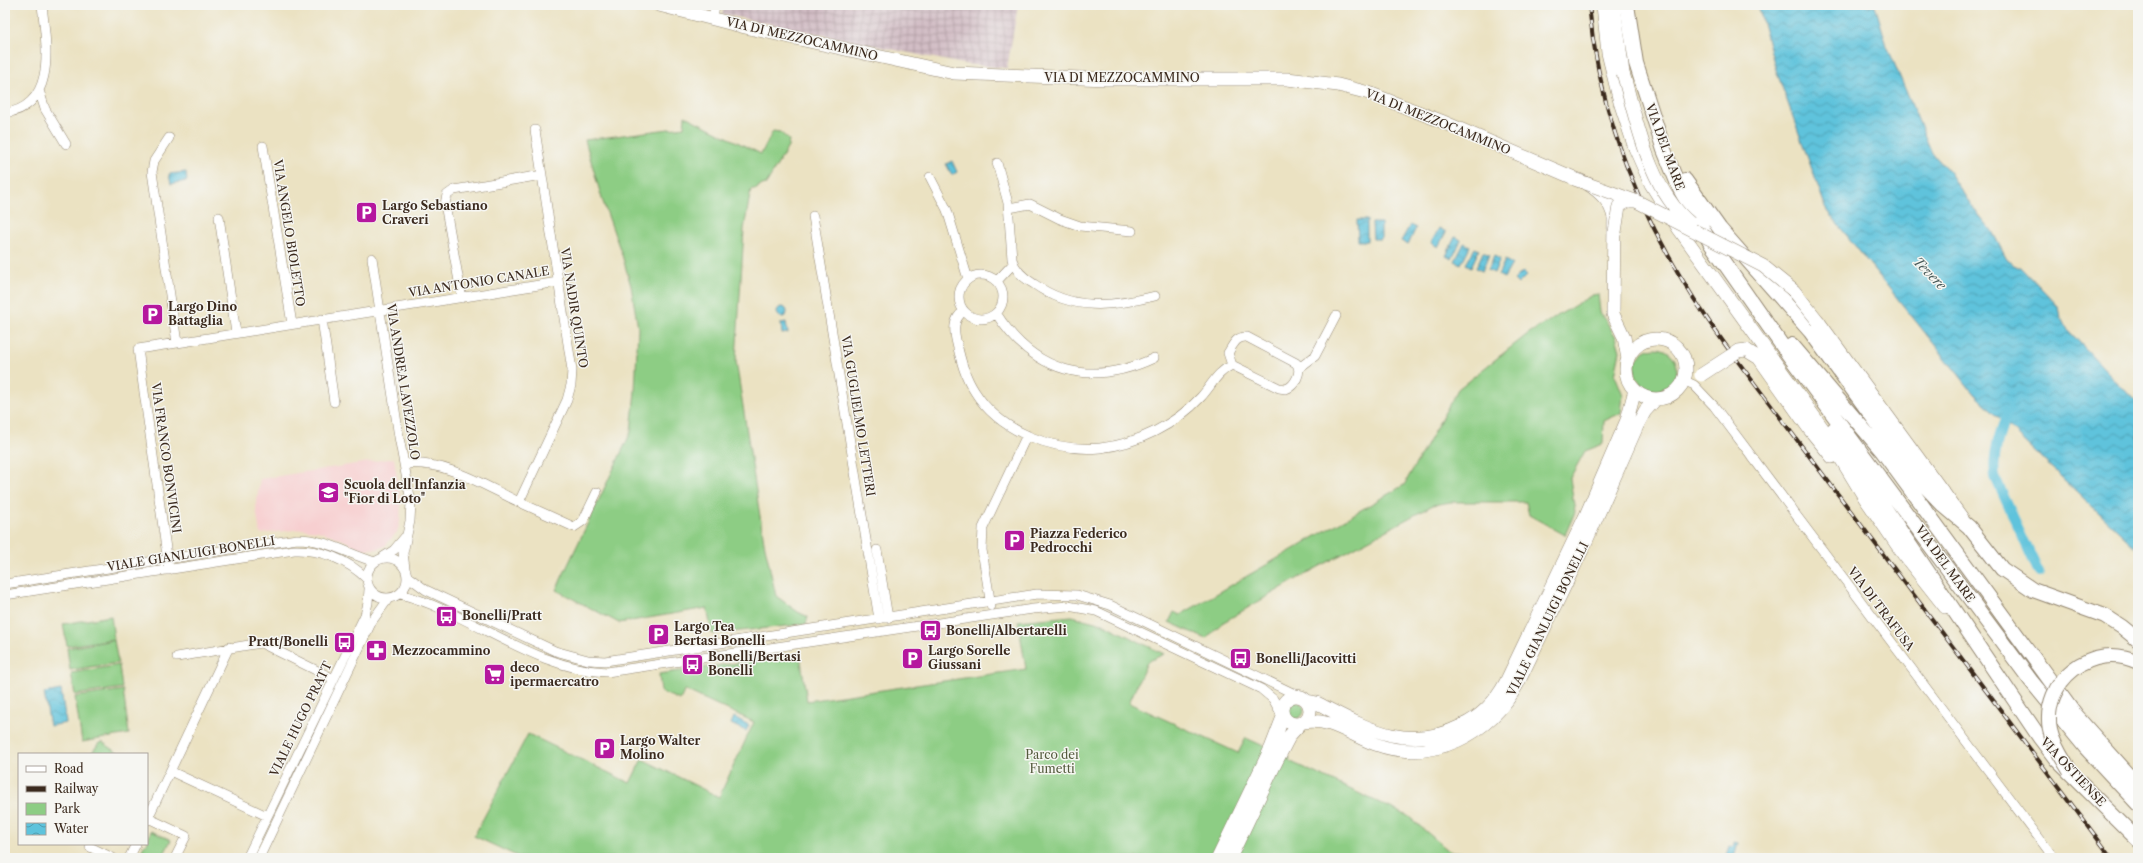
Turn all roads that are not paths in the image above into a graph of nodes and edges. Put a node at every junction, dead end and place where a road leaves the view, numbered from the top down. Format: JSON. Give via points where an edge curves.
{"nodes":[{"id":1,"x":42,"y":5,"type":"edge"},
{"id":2,"x":659,"y":5,"type":"edge"},
{"id":3,"x":715,"y":5,"type":"edge"},
{"id":4,"x":1603,"y":5,"type":"edge"},
{"id":5,"x":1614,"y":5,"type":"edge"},
{"id":6,"x":1627,"y":5,"type":"edge"},
{"id":7,"x":712,"y":18,"type":"junction"},
{"id":8,"x":39,"y":90,"type":"junction"},
{"id":9,"x":5,"y":113,"type":"edge"},
{"id":10,"x":535,"y":130,"type":"dead end"},
{"id":11,"x":1658,"y":133,"type":"junction"},
{"id":12,"x":169,"y":138,"type":"dead end"},
{"id":13,"x":66,"y":144,"type":"dead end"},
{"id":14,"x":263,"y":146,"type":"dead end"},
{"id":15,"x":997,"y":164,"type":"dead end"},
{"id":16,"x":542,"y":175,"type":"junction"},
{"id":17,"x":930,"y":176,"type":"dead end"},
{"id":18,"x":1574,"y":179,"type":"junction"},
{"id":19,"x":1638,"y":202,"type":"junction"},
{"id":20,"x":1009,"y":208,"type":"junction"},
{"id":21,"x":813,"y":216,"type":"dead end"},
{"id":22,"x":220,"y":217,"type":"dead end"},
{"id":23,"x":1132,"y":231,"type":"dead end"},
{"id":24,"x":1615,"y":232,"type":"junction"},
{"id":25,"x":1711,"y":239,"type":"junction"},
{"id":26,"x":372,"y":258,"type":"dead end"},
{"id":27,"x":1013,"y":264,"type":"junction"},
{"id":28,"x":968,"y":279,"type":"junction"},
{"id":29,"x":997,"y":281,"type":"junction"},
{"id":30,"x":558,"y":282,"type":"junction"},
{"id":31,"x":1155,"y":296,"type":"dead end"},
{"id":32,"x":462,"y":298,"type":"junction"},
{"id":33,"x":379,"y":310,"type":"junction"},
{"id":34,"x":964,"y":311,"type":"junction"},
{"id":35,"x":996,"y":313,"type":"junction"},
{"id":36,"x":1762,"y":315,"type":"junction"},
{"id":37,"x":1336,"y":316,"type":"dead end"},
{"id":38,"x":322,"y":319,"type":"junction"},
{"id":39,"x":292,"y":324,"type":"junction"},
{"id":40,"x":236,"y":332,"type":"junction"},
{"id":41,"x":180,"y":342,"type":"junction"},
{"id":42,"x":1228,"y":353,"type":"junction"},
{"id":43,"x":1788,"y":354,"type":"junction"},
{"id":44,"x":1154,"y":358,"type":"dead end"},
{"id":45,"x":1628,"y":359,"type":"junction"},
{"id":46,"x":1232,"y":365,"type":"junction"},
{"id":47,"x":1299,"y":368,"type":"junction"},
{"id":48,"x":1217,"y":375,"type":"junction"},
{"id":49,"x":1684,"y":378,"type":"junction"},
{"id":50,"x":1635,"y":390,"type":"junction"},
{"id":51,"x":1656,"y":398,"type":"junction"},
{"id":52,"x":334,"y":402,"type":"dead end"},
{"id":53,"x":1026,"y":435,"type":"junction"},
{"id":54,"x":404,"y":464,"type":"junction"},
{"id":55,"x":597,"y":492,"type":"dead end"},
{"id":56,"x":1865,"y":498,"type":"junction"},
{"id":57,"x":520,"y":502,"type":"junction"},
{"id":58,"x":1969,"y":527,"type":"junction"},
{"id":59,"x":407,"y":534,"type":"junction"},
{"id":60,"x":877,"y":550,"type":"dead end"},
{"id":61,"x":168,"y":559,"type":"junction"},
{"id":62,"x":377,"y":560,"type":"junction"},
{"id":63,"x":169,"y":570,"type":"junction"},
{"id":64,"x":406,"y":572,"type":"junction"},
{"id":65,"x":367,"y":579,"type":"junction"},
{"id":66,"x":5,"y":584,"type":"edge"},
{"id":67,"x":369,"y":589,"type":"junction"},
{"id":68,"x":400,"y":594,"type":"junction"},
{"id":69,"x":5,"y":595,"type":"edge"},
{"id":70,"x":388,"y":599,"type":"junction"},
{"id":71,"x":991,"y":602,"type":"junction"},
{"id":72,"x":993,"y":616,"type":"junction"},
{"id":73,"x":883,"y":619,"type":"junction"},
{"id":74,"x":2138,"y":640,"type":"edge"},
{"id":75,"x":229,"y":647,"type":"junction"},
{"id":76,"x":177,"y":657,"type":"dead end"},
{"id":77,"x":2138,"y":662,"type":"edge"},
{"id":78,"x":334,"y":679,"type":"junction"},
{"id":79,"x":2001,"y":680,"type":"junction"},
{"id":80,"x":1304,"y":699,"type":"junction"},
{"id":81,"x":1283,"y":717,"type":"junction"},
{"id":82,"x":1301,"y":723,"type":"junction"},
{"id":83,"x":1276,"y":750,"type":"junction"},
{"id":84,"x":170,"y":771,"type":"junction"},
{"id":85,"x":2070,"y":771,"type":"junction"},
{"id":86,"x":2138,"y":785,"type":"edge"},
{"id":87,"x":2138,"y":804,"type":"edge"},
{"id":88,"x":267,"y":816,"type":"junction"},
{"id":89,"x":148,"y":817,"type":"edge"},
{"id":90,"x":148,"y":819,"type":"edge"},
{"id":91,"x":2138,"y":840,"type":"edge"},
{"id":92,"x":136,"y":845,"type":"edge"},
{"id":93,"x":90,"y":847,"type":"dead end"},
{"id":94,"x":113,"y":858,"type":"edge"},
{"id":95,"x":129,"y":858,"type":"edge"},
{"id":96,"x":175,"y":858,"type":"edge"},
{"id":97,"x":247,"y":858,"type":"edge"},
{"id":98,"x":259,"y":858,"type":"edge"},
{"id":99,"x":1218,"y":858,"type":"edge"},
{"id":100,"x":1230,"y":858,"type":"edge"},
{"id":101,"x":2054,"y":858,"type":"edge"}],
"edges":[{"from":1,"to":8,"type":"street","via":[[46,67]]},
{"from":2,"to":7,"type":"main road","name":"VIA DI MEZZOCAMMINO"},
{"from":3,"to":7,"type":"street"},
{"from":4,"to":56,"type":"main road","via":[[1608,53],[1620,102],[1635,148],[1651,184],[1679,229],[1823,429]]},
{"from":5,"to":25,"type":"main road","bridge":true,"via":[[1623,73],[1644,146],[1663,191],[1680,214]]},
{"from":6,"to":11,"type":"main road","name":"VIA DEL MARE","via":[[1636,63]]},
{"from":7,"to":18,"type":"main road","name":"VIA DI MEZZOCAMMINO","via":[[954,73],[1318,82],[1369,93],[1441,121]]},
{"from":8,"to":9,"type":"street","via":[[24,107]]},
{"from":8,"to":13,"type":"street","via":[[45,109]]},
{"from":10,"to":16,"type":"street","name":"VIA NADIR QUINTO"},
{"from":11,"to":36,"type":"main road","name":"VIA DEL MARE","via":[[1675,178],[1700,225]]},
{"from":11,"to":58,"type":"main road","via":[[1706,212],[1800,319],[1924,487]]},
{"from":12,"to":41,"type":"street","via":[[154,161],[152,172],[167,282]]},
{"from":14,"to":39,"type":"street","name":"VIA ANGELO BIOLETTO"},
{"from":15,"to":20,"type":"street"},
{"from":16,"to":30,"type":"street","name":"VIA NADIR QUINTO"},
{"from":16,"to":32,"type":"street","via":[[454,190],[446,196],[445,204]]},
{"from":17,"to":28,"type":"street","via":[[947,210]]},
{"from":18,"to":19,"type":"main road","name":"VIA DI MEZZOCAMMINO","bridge":true},
{"from":18,"to":24,"type":"main road","name":"VIA DI MEZZOCAMMINO","bridge":true,"via":[[1588,184],[1609,203]]},
{"from":19,"to":24,"type":"main road","name":"VIA DI MEZZOCAMMINO","bridge":true,"via":[[1628,200],[1619,206]]},
{"from":19,"to":25,"type":"main road","bridge":true},
{"from":20,"to":23,"type":"street","via":[[1030,204],[1080,226]]},
{"from":20,"to":27,"type":"street"},
{"from":21,"to":73,"type":"street","name":"VIA GUGLIELMO LETTERI"},
{"from":22,"to":40,"type":"street"},
{"from":24,"to":45,"type":"main road","name":"VIA DI MEZZOCAMMINO","via":[[1615,320],[1624,336]]},
{"from":25,"to":58,"type":"main road","bridge":true,"via":[[1763,266],[1794,291]]},
{"from":26,"to":33,"type":"street","name":"VIA ANDREA LAVEZZOLO"},
{"from":27,"to":29,"type":"street"},
{"from":27,"to":31,"type":"street","via":[[1021,274],[1040,288],[1074,303],[1108,305]]},
{"from":28,"to":29,"type":"street","via":[[985,275]]},
{"from":28,"to":34,"type":"street","via":[[963,283],[959,295]]},
{"from":29,"to":35,"type":"street","via":[[1003,296]]},
{"from":30,"to":32,"type":"street","name":"VIA ANTONIO CANALE"},
{"from":30,"to":57,"type":"street","name":"VIA NADIR QUINTO","via":[[572,366],[571,385],[567,400]]},
{"from":32,"to":33,"type":"street","name":"VIA ANTONIO CANALE"},
{"from":33,"to":38,"type":"street","name":"VIA ANTONIO CANALE"},
{"from":33,"to":54,"type":"street","name":"VIA ANDREA LAVEZZOLO"},
{"from":34,"to":35,"type":"street","via":[[977,319],[984,319]]},
{"from":34,"to":53,"type":"street","via":[[956,321],[955,334],[961,362],[970,384],[978,398],[991,411]]},
{"from":35,"to":44,"type":"street","via":[[1025,349],[1066,369],[1089,374],[1106,374]]},
{"from":36,"to":43,"type":"main road","name":"VIA DEL MARE"},
{"from":36,"to":86,"type":"main road","name":"VIA DEL MARE","via":[[1806,361],[1883,452],[2076,716]]},
{"from":37,"to":47,"type":"street","via":[[1315,356]]},
{"from":38,"to":39,"type":"street","name":"VIA ANTONIO CANALE"},
{"from":38,"to":52,"type":"street"},
{"from":39,"to":40,"type":"street","name":"VIA ANTONIO CANALE"},
{"from":40,"to":41,"type":"street","name":"VIA ANTONIO CANALE"},
{"from":41,"to":61,"type":"street","name":"VIA FRANCO BONVICINI","via":[[138,349]]},
{"from":42,"to":46,"type":"street"},
{"from":42,"to":47,"type":"street","via":[[1238,339],[1247,336],[1292,360]]},
{"from":42,"to":48,"type":"street","via":[[1222,360]]},
{"from":43,"to":79,"type":"main road","name":"VIA OSTIENSE","via":[[1862,474]]},
{"from":43,"to":87,"type":"main road","name":"VIA DEL MARE","via":[[2031,681]]},
{"from":45,"to":49,"type":"main road","via":[[1633,350],[1645,341],[1665,340],[1681,352],[1686,367]]},
{"from":45,"to":50,"type":"main road","via":[[1627,376]]},
{"from":46,"to":47,"type":"street","via":[[1284,390],[1293,384]]},
{"from":46,"to":48,"type":"street"},
{"from":48,"to":53,"type":"street","via":[[1201,397],[1180,416],[1154,432],[1128,442],[1100,448],[1079,448],[1047,443]]},
{"from":49,"to":51,"type":"main road","via":[[1670,395]]},
{"from":49,"to":56,"type":"main road","bridge":true,"via":[[1701,375],[1738,351],[1746,350],[1759,358],[1810,430]]},
{"from":49,"to":101,"type":"street","name":"VIA DI TRAFUSA","via":[[1698,389],[1726,421]]},
{"from":50,"to":51,"type":"main road","via":[[1645,396]]},
{"from":50,"to":80,"type":"main road","name":"VIALE GIANLUIGI BONELLI","via":[[1627,420],[1580,528],[1508,678],[1489,707],[1453,730],[1431,737],[1412,739],[1376,732]]},
{"from":51,"to":82,"type":"main road","name":"VIALE GIANLUIGI BONELLI","via":[[1637,426],[1584,546],[1518,683],[1510,698],[1493,718],[1459,740],[1432,748],[1413,750],[1382,746],[1326,722]]},
{"from":53,"to":71,"type":"street","via":[[985,523],[982,537]]},
{"from":54,"to":57,"type":"street","via":[[426,463],[442,467]]},
{"from":54,"to":59,"type":"street","name":"VIA ANDREA LAVEZZOLO","via":[[411,508]]},
{"from":55,"to":57,"type":"street","via":[[583,521],[574,527]]},
{"from":56,"to":79,"type":"main road","via":[[1904,555]]},
{"from":58,"to":74,"type":"main road","via":[[1998,564],[2021,584],[2046,596],[2099,613],[2122,626]]},
{"from":59,"to":62,"type":"street","via":[[394,550]]},
{"from":59,"to":64,"type":"street","name":"VIA ANDREA LAVEZZOLO","via":[[404,553]]},
{"from":60,"to":73,"type":"street"},
{"from":61,"to":62,"type":"street","name":"VIALE GIANLUIGI BONELLI","via":[[302,539],[329,543],[361,558]]},
{"from":61,"to":63,"type":"street","name":"VIA FRANCO BONVICINI"},
{"from":61,"to":66,"type":"street","name":"VIALE GIANLUIGI BONELLI"},
{"from":62,"to":64,"type":"street","via":[[394,559]]},
{"from":62,"to":65,"type":"street","via":[[369,569]]},
{"from":63,"to":65,"type":"street","name":"VIALE GIANLUIGI BONELLI","via":[[282,551],[304,550],[335,558],[354,568]]},
{"from":63,"to":69,"type":"street","name":"VIALE GIANLUIGI BONELLI"},
{"from":64,"to":68,"type":"street","via":[[406,586]]},
{"from":64,"to":73,"type":"street","name":"VIALE GIANLUIGI BONELLI","via":[[426,590],[548,648],[595,661],[634,658]]},
{"from":65,"to":67,"type":"street"},
{"from":67,"to":70,"type":"street","via":[[379,598]]},
{"from":67,"to":78,"type":"street","name":"VIALE HUGO PRATT","via":[[365,615]]},
{"from":68,"to":70,"type":"street"},
{"from":68,"to":72,"type":"street","via":[[428,602],[553,662],[601,672],[631,670]]},
{"from":70,"to":98,"type":"street","name":"VIALE HUGO PRATT","via":[[370,627]]},
{"from":71,"to":72,"type":"street"},
{"from":71,"to":73,"type":"street","name":"VIALE GIANLUIGI BONELLI"},
{"from":71,"to":80,"type":"street","name":"VIALE GIANLUIGI BONELLI","via":[[1049,593],[1096,599],[1266,678]]},
{"from":72,"to":81,"type":"street","via":[[1059,606],[1075,606],[1096,611],[1261,689],[1273,699]]},
{"from":75,"to":76,"type":"street"},
{"from":75,"to":78,"type":"street","via":[[261,643]]},
{"from":75,"to":84,"type":"street"},
{"from":77,"to":85,"type":"main road","bridge":true,"via":[[2115,656],[2091,659],[2072,669],[2058,685],[2050,705],[2050,730]]},
{"from":78,"to":88,"type":"street","name":"VIALE HUGO PRATT"},
{"from":79,"to":85,"type":"main road","name":"VIA OSTIENSE","bridge":true,"via":[[2044,744]]},
{"from":80,"to":81,"type":"main road","via":[[1291,697],[1284,703]]},
{"from":80,"to":82,"type":"main road","via":[[1310,713]]},
{"from":81,"to":82,"type":"main road","via":[[1290,723]]},
{"from":81,"to":83,"type":"main road"},
{"from":82,"to":83,"type":"main road"},
{"from":83,"to":99,"type":"main road"},
{"from":83,"to":100,"type":"main road"},
{"from":84,"to":88,"type":"street"},
{"from":84,"to":89,"type":"street"},
{"from":85,"to":91,"type":"main road","name":"VIA OSTIENSE"},
{"from":88,"to":97,"type":"street","name":"VIALE HUGO PRATT"},
{"from":90,"to":96,"type":"street","via":[[186,836]]},
{"from":92,"to":95,"type":"street"},
{"from":93,"to":94,"type":"street"}]}
